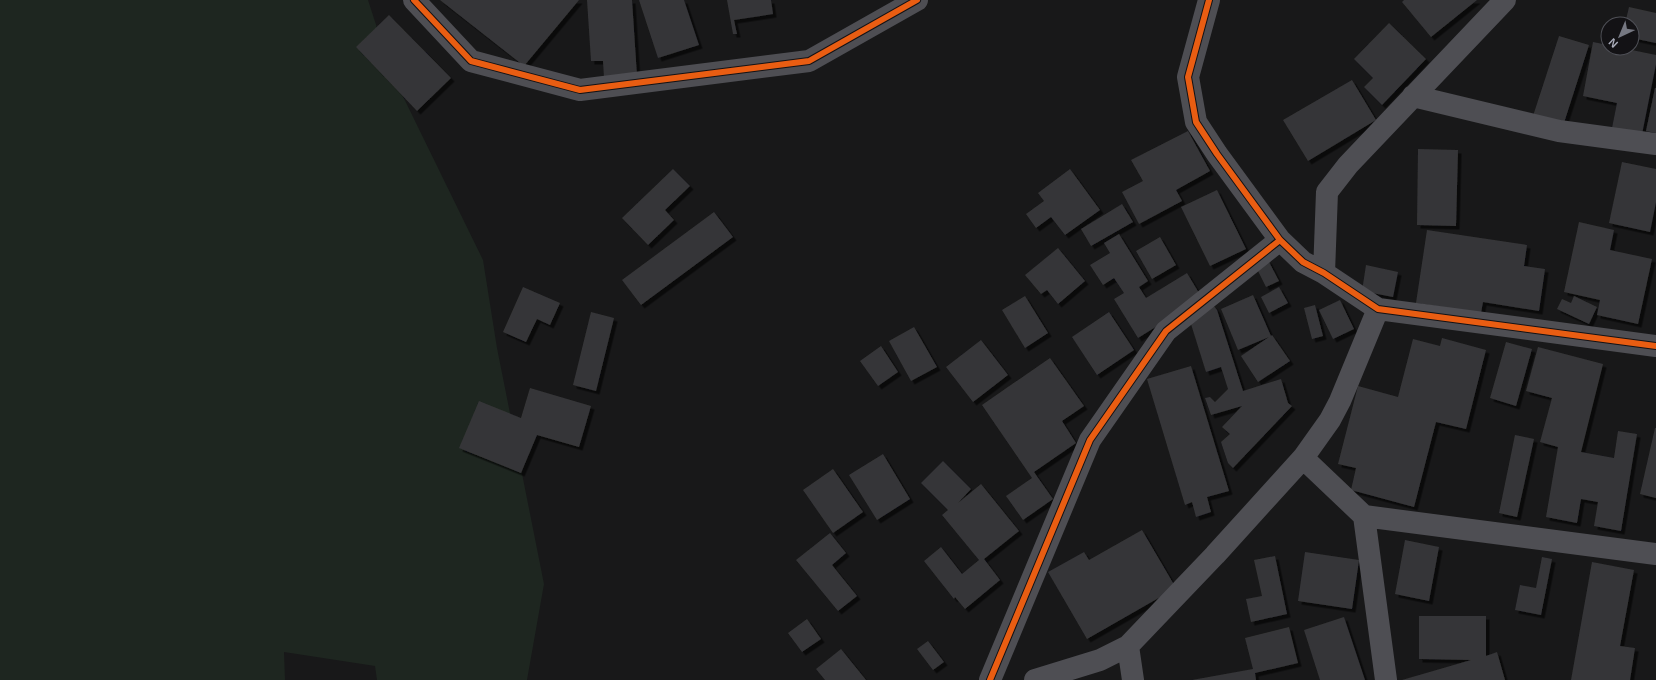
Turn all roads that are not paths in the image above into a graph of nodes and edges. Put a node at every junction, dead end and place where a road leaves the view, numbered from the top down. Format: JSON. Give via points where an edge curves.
{"nodes":[{"id":1,"x":414,"y":0,"type":"edge"},
{"id":2,"x":917,"y":0,"type":"edge"},
{"id":3,"x":1209,"y":0,"type":"edge"},
{"id":4,"x":1505,"y":0,"type":"edge"},
{"id":5,"x":1413,"y":96,"type":"junction"},
{"id":6,"x":1656,"y":144,"type":"edge"},
{"id":7,"x":1280,"y":240,"type":"junction"},
{"id":8,"x":1324,"y":273,"type":"junction"},
{"id":9,"x":1378,"y":309,"type":"junction"},
{"id":10,"x":1656,"y":346,"type":"edge"},
{"id":11,"x":1302,"y":458,"type":"junction"},
{"id":12,"x":1364,"y":516,"type":"junction"},
{"id":13,"x":1656,"y":554,"type":"edge"},
{"id":14,"x":1128,"y":646,"type":"junction"},
{"id":15,"x":990,"y":680,"type":"edge"},
{"id":16,"x":1035,"y":680,"type":"edge"},
{"id":17,"x":1133,"y":680,"type":"edge"},
{"id":18,"x":1386,"y":680,"type":"edge"}],
"edges":[{"from":1,"to":2,"type":"street","via":[[471,61],[580,90],[808,61]]},
{"from":3,"to":7,"type":"street","via":[[1188,77],[1196,122]]},
{"from":4,"to":5,"type":"street"},
{"from":5,"to":6,"type":"street","via":[[1559,131]]},
{"from":5,"to":8,"type":"street","via":[[1348,165],[1327,192]]},
{"from":7,"to":8,"type":"street","via":[[1303,262]]},
{"from":7,"to":15,"type":"street","via":[[1166,331],[1090,440]]},
{"from":8,"to":9,"type":"street"},
{"from":9,"to":10,"type":"street"},
{"from":9,"to":11,"type":"street","via":[[1340,401],[1330,420]]},
{"from":11,"to":12,"type":"street"},
{"from":11,"to":14,"type":"street","via":[[1215,555]]},
{"from":12,"to":13,"type":"street"},
{"from":12,"to":18,"type":"street"},
{"from":14,"to":16,"type":"street","via":[[1100,660]]},
{"from":14,"to":17,"type":"street"}]}
